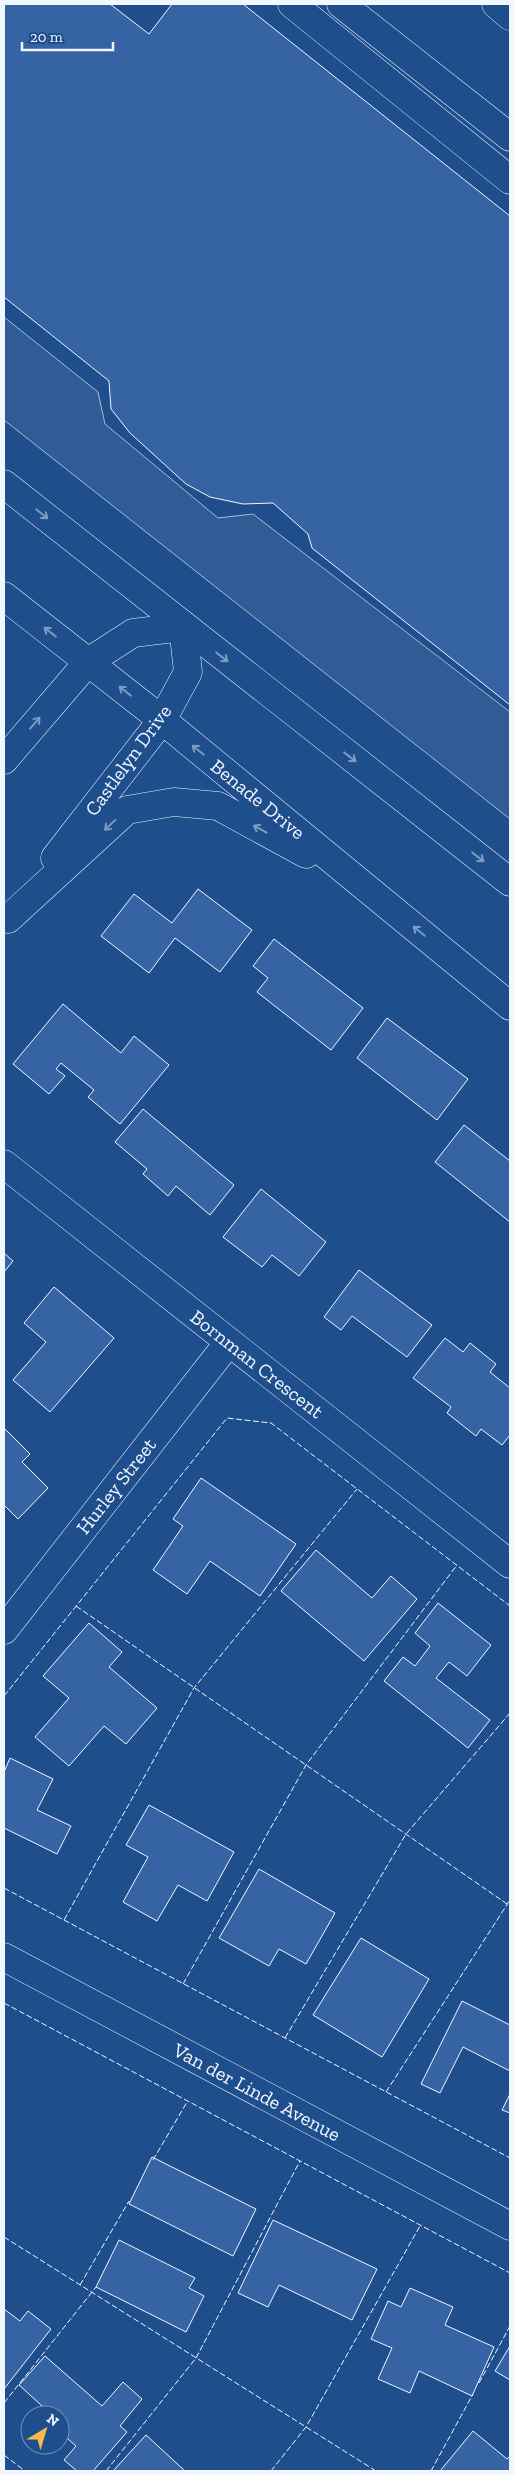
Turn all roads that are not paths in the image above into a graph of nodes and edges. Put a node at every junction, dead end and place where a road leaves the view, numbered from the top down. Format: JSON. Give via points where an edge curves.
{"nodes":[{"id":1,"x":292,"y":4,"type":"edge"},
{"id":2,"x":341,"y":4,"type":"edge"},
{"id":3,"x":496,"y":4,"type":"edge"},
{"id":4,"x":510,"y":16,"type":"edge"},
{"id":5,"x":510,"y":138,"type":"edge"},
{"id":6,"x":510,"y":180,"type":"edge"},
{"id":7,"x":4,"y":484,"type":"edge"},
{"id":8,"x":4,"y":596,"type":"edge"},
{"id":9,"x":183,"y":627,"type":"junction"},
{"id":10,"x":88,"y":662,"type":"junction"},
{"id":11,"x":162,"y":720,"type":"junction"},
{"id":12,"x":4,"y":760,"type":"edge"},
{"id":13,"x":510,"y":882,"type":"edge"},
{"id":14,"x":364,"y":886,"type":"junction"},
{"id":15,"x":6,"y":922,"type":"edge"},
{"id":16,"x":446,"y":953,"type":"junction"},
{"id":17,"x":510,"y":999,"type":"edge"},
{"id":18,"x":510,"y":1006,"type":"edge"},
{"id":19,"x":4,"y":1164,"type":"edge"},
{"id":20,"x":229,"y":1342,"type":"junction"},
{"id":21,"x":510,"y":1564,"type":"edge"},
{"id":22,"x":4,"y":1630,"type":"edge"},
{"id":23,"x":4,"y":1957,"type":"edge"},
{"id":24,"x":510,"y":2226,"type":"edge"}],
"edges":[{"from":1,"to":6,"type":"street"},
{"from":2,"to":5,"type":"street"},
{"from":3,"to":4,"type":"street"},
{"from":7,"to":9,"type":"street","one_way":true},
{"from":10,"to":8,"type":"street","name":"Benade Drive","one_way":true},
{"from":9,"to":10,"type":"street","via":[[133,633]]},
{"from":9,"to":11,"type":"street","name":"Castlelyn Drive","via":[[188,672]]},
{"from":9,"to":13,"type":"street","one_way":true},
{"from":11,"to":10,"type":"street","name":"Benade Drive","one_way":true},
{"from":12,"to":10,"type":"street","one_way":true},
{"from":14,"to":11,"type":"street","name":"Benade Drive","one_way":true},
{"from":11,"to":15,"type":"street","name":"Castlelyn Drive"},
{"from":14,"to":15,"type":"street","one_way":true,"via":[[218,806],[174,802],[127,810]]},
{"from":16,"to":14,"type":"street","name":"Benade Drive","one_way":true},
{"from":16,"to":17,"type":"street"},
{"from":16,"to":18,"type":"street","name":"Benade Drive"},
{"from":19,"to":20,"type":"street","name":"Bornman Crescent"},
{"from":20,"to":21,"type":"street","name":"Bornman Crescent"},
{"from":20,"to":22,"type":"street","name":"Hurley Street"},
{"from":23,"to":24,"type":"street","name":"Van der Linde Avenue"}]}
